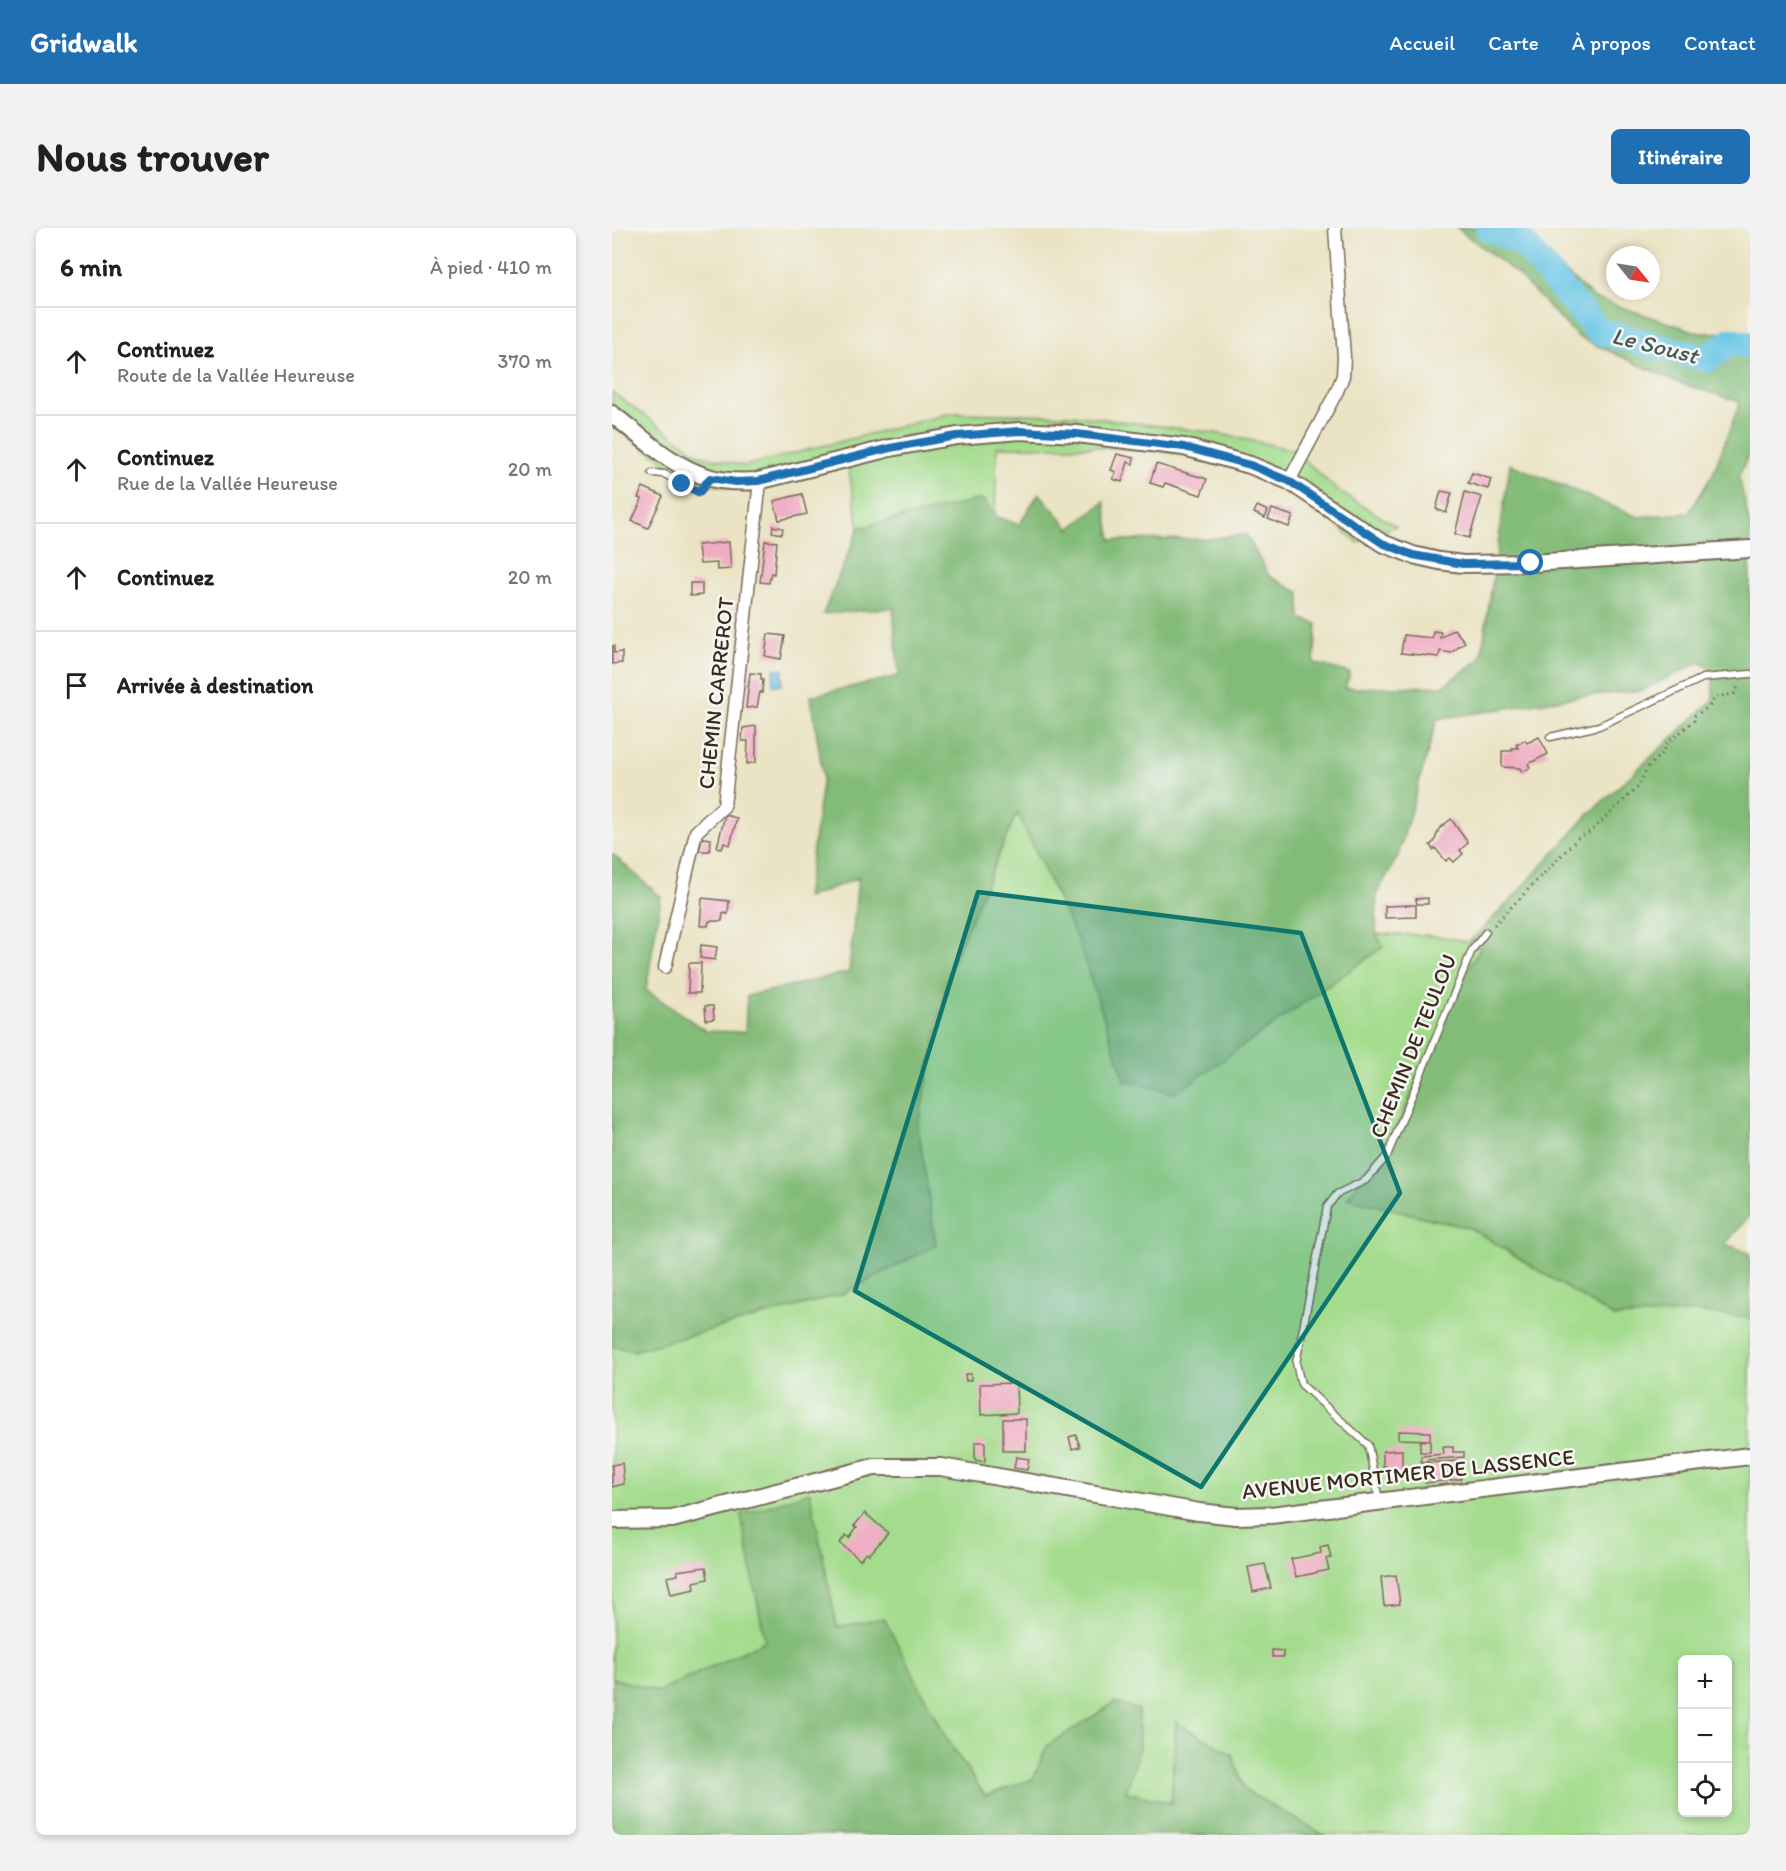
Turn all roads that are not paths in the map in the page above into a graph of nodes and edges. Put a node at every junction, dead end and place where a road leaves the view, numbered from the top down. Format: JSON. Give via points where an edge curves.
{"nodes":[{"id":1,"x":1335,"y":228,"type":"edge"},
{"id":2,"x":612,"y":414,"type":"edge"},
{"id":3,"x":652,"y":473,"type":"dead end"},
{"id":4,"x":710,"y":478,"type":"junction"},
{"id":5,"x":758,"y":481,"type":"junction"},
{"id":6,"x":1289,"y":481,"type":"junction"},
{"id":7,"x":1750,"y":549,"type":"edge"},
{"id":8,"x":1748,"y":674,"type":"edge"},
{"id":9,"x":1551,"y":736,"type":"dead end"},
{"id":10,"x":1486,"y":932,"type":"road end"},
{"id":11,"x":665,"y":967,"type":"dead end"},
{"id":12,"x":1750,"y":1456,"type":"edge"},
{"id":13,"x":1379,"y":1503,"type":"junction"},
{"id":14,"x":612,"y":1520,"type":"edge"}],
"edges":[{"from":1,"to":6,"type":"street","via":[[1343,376]]},
{"from":2,"to":4,"type":"street","via":[[681,465]]},
{"from":3,"to":4,"type":"lane","via":[[664,474],[699,492]]},
{"from":4,"to":5,"type":"street"},
{"from":5,"to":6,"type":"street","via":[[890,448],[957,436],[1020,431],[1184,447],[1250,465]]},
{"from":5,"to":11,"type":"street","name":"CHEMIN CARREROT","via":[[724,806],[696,832]]},
{"from":6,"to":7,"type":"street","via":[[1382,543],[1439,561],[1531,563]]},
{"from":8,"to":9,"type":"lane","via":[[1703,678],[1599,726]]},
{"from":10,"to":13,"type":"lane","name":"CHEMIN DE TEULOU","via":[[1472,950],[1387,1156],[1366,1180],[1337,1194],[1327,1207],[1296,1364],[1301,1384],[1368,1445]]},
{"from":12,"to":13,"type":"street","name":"AVENUE MORTIMER DE LASSENCE"},
{"from":13,"to":14,"type":"street","name":"AVENUE MORTIMER DE LASSENCE","via":[[1236,1516],[941,1467],[874,1467],[672,1519]]}]}
